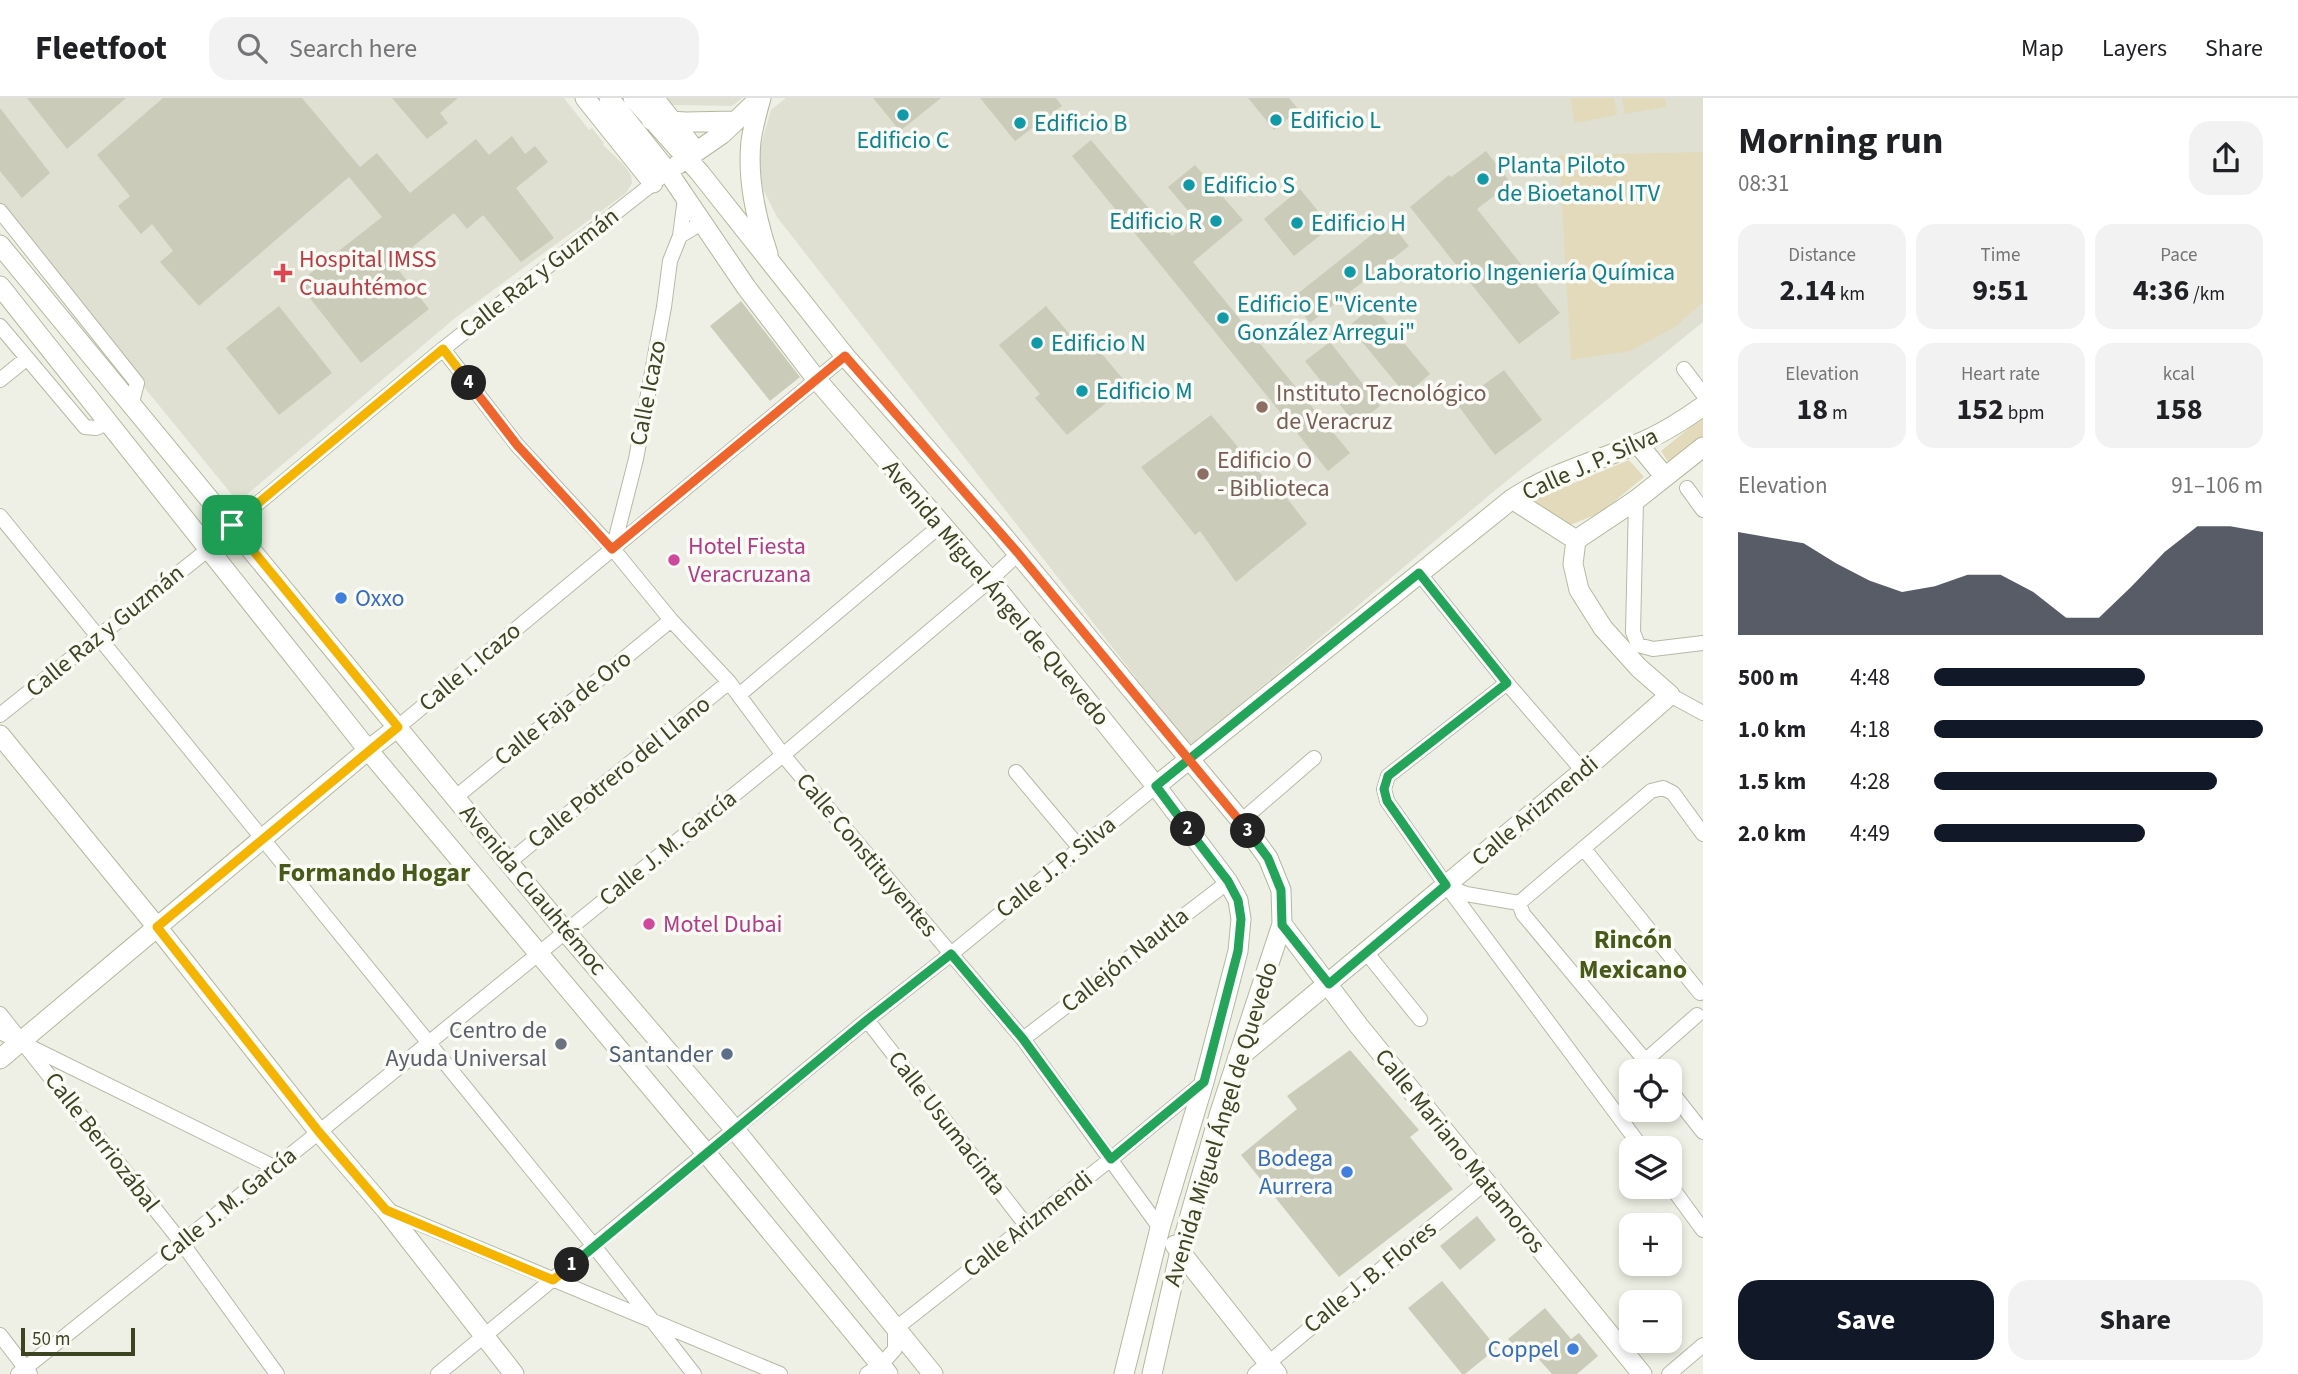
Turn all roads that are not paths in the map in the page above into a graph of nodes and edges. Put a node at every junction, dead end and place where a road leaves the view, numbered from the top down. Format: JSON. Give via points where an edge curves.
{"nodes":[{"id":1,"x":585,"y":98,"type":"edge"},
{"id":2,"x":609,"y":98,"type":"edge"},
{"id":3,"x":633,"y":98,"type":"edge"},
{"id":4,"x":654,"y":98,"type":"edge"},
{"id":5,"x":760,"y":98,"type":"edge"},
{"id":6,"x":651,"y":120,"type":"junction"},
{"id":7,"x":671,"y":120,"type":"junction"},
{"id":8,"x":729,"y":127,"type":"junction"},
{"id":9,"x":691,"y":155,"type":"junction"},
{"id":10,"x":700,"y":173,"type":"junction"},
{"id":11,"x":660,"y":178,"type":"junction"},
{"id":12,"x":685,"y":198,"type":"junction"},
{"id":13,"x":0,"y":211,"type":"edge"},
{"id":14,"x":703,"y":222,"type":"junction"},
{"id":15,"x":680,"y":236,"type":"junction"},
{"id":16,"x":754,"y":243,"type":"junction"},
{"id":17,"x":0,"y":245,"type":"edge"},
{"id":18,"x":772,"y":265,"type":"junction"},
{"id":19,"x":0,"y":286,"type":"edge"},
{"id":20,"x":0,"y":326,"type":"edge"},
{"id":21,"x":443,"y":349,"type":"junction"},
{"id":22,"x":845,"y":356,"type":"junction"},
{"id":23,"x":26,"y":359,"type":"junction"},
{"id":24,"x":1684,"y":369,"type":"dead end"},
{"id":25,"x":0,"y":380,"type":"edge"},
{"id":26,"x":817,"y":380,"type":"junction"},
{"id":27,"x":1703,"y":394,"type":"edge"},
{"id":28,"x":131,"y":406,"type":"junction"},
{"id":29,"x":1703,"y":406,"type":"edge"},
{"id":30,"x":110,"y":422,"type":"junction"},
{"id":31,"x":1639,"y":444,"type":"junction"},
{"id":32,"x":1703,"y":447,"type":"edge"},
{"id":33,"x":1665,"y":477,"type":"junction"},
{"id":34,"x":1687,"y":488,"type":"dead end"},
{"id":35,"x":1513,"y":499,"type":"junction"},
{"id":36,"x":1636,"y":500,"type":"junction"},
{"id":37,"x":1703,"y":510,"type":"edge"},
{"id":38,"x":0,"y":516,"type":"edge"},
{"id":39,"x":941,"y":524,"type":"junction"},
{"id":40,"x":232,"y":525,"type":"junction"},
{"id":41,"x":1576,"y":540,"type":"junction"},
{"id":42,"x":210,"y":548,"type":"junction"},
{"id":43,"x":612,"y":549,"type":"junction"},
{"id":44,"x":1018,"y":553,"type":"junction"},
{"id":45,"x":1419,"y":573,"type":"junction"},
{"id":46,"x":990,"y":580,"type":"junction"},
{"id":47,"x":671,"y":620,"type":"junction"},
{"id":48,"x":98,"y":635,"type":"junction"},
{"id":49,"x":1703,"y":643,"type":"edge"},
{"id":50,"x":729,"y":682,"type":"junction"},
{"id":51,"x":1507,"y":683,"type":"junction"},
{"id":52,"x":739,"y":695,"type":"junction"},
{"id":53,"x":1670,"y":695,"type":"junction"},
{"id":54,"x":1703,"y":713,"type":"edge"},
{"id":55,"x":0,"y":715,"type":"edge"},
{"id":56,"x":398,"y":727,"type":"junction"},
{"id":57,"x":0,"y":735,"type":"edge"},
{"id":58,"x":368,"y":750,"type":"junction"},
{"id":59,"x":783,"y":755,"type":"junction"},
{"id":60,"x":1188,"y":758,"type":"junction"},
{"id":61,"x":1314,"y":758,"type":"dead end"},
{"id":62,"x":1583,"y":771,"type":"junction"},
{"id":63,"x":1016,"y":772,"type":"dead end"},
{"id":64,"x":1156,"y":786,"type":"junction"},
{"id":65,"x":456,"y":797,"type":"junction"},
{"id":66,"x":1241,"y":821,"type":"junction"},
{"id":67,"x":1703,"y":834,"type":"edge"},
{"id":68,"x":262,"y":839,"type":"junction"},
{"id":69,"x":1079,"y":847,"type":"junction"},
{"id":70,"x":1584,"y":849,"type":"junction"},
{"id":71,"x":509,"y":862,"type":"junction"},
{"id":72,"x":1228,"y":881,"type":"junction"},
{"id":73,"x":1446,"y":885,"type":"junction"},
{"id":74,"x":1519,"y":903,"type":"junction"},
{"id":75,"x":1282,"y":925,"type":"junction"},
{"id":76,"x":157,"y":927,"type":"junction"},
{"id":77,"x":565,"y":931,"type":"junction"},
{"id":78,"x":1366,"y":952,"type":"junction"},
{"id":79,"x":538,"y":953,"type":"junction"},
{"id":80,"x":951,"y":954,"type":"junction"},
{"id":81,"x":1329,"y":984,"type":"junction"},
{"id":82,"x":1702,"y":992,"type":"edge"},
{"id":83,"x":0,"y":1014,"type":"edge"},
{"id":84,"x":1700,"y":1017,"type":"edge"},
{"id":85,"x":1420,"y":1019,"type":"dead end"},
{"id":86,"x":867,"y":1020,"type":"junction"},
{"id":87,"x":0,"y":1032,"type":"edge"},
{"id":88,"x":1023,"y":1039,"type":"junction"},
{"id":89,"x":22,"y":1041,"type":"junction"},
{"id":90,"x":428,"y":1043,"type":"junction"},
{"id":91,"x":0,"y":1059,"type":"edge"},
{"id":92,"x":1237,"y":1059,"type":"junction"},
{"id":93,"x":1645,"y":1059,"type":"edge"},
{"id":94,"x":1656,"y":1059,"type":"edge"},
{"id":95,"x":1204,"y":1082,"type":"junction"},
{"id":96,"x":1682,"y":1105,"type":"edge"},
{"id":97,"x":736,"y":1131,"type":"junction"},
{"id":98,"x":319,"y":1132,"type":"junction"},
{"id":99,"x":1703,"y":1132,"type":"edge"},
{"id":100,"x":1633,"y":1136,"type":"edge"},
{"id":101,"x":706,"y":1153,"type":"junction"},
{"id":102,"x":1111,"y":1159,"type":"junction"},
{"id":103,"x":274,"y":1167,"type":"junction"},
{"id":104,"x":1486,"y":1182,"type":"junction"},
{"id":105,"x":1680,"y":1199,"type":"edge"},
{"id":106,"x":386,"y":1210,"type":"junction"},
{"id":107,"x":1026,"y":1225,"type":"junction"},
{"id":108,"x":1160,"y":1228,"type":"junction"},
{"id":109,"x":1703,"y":1230,"type":"edge"},
{"id":110,"x":182,"y":1242,"type":"junction"},
{"id":111,"x":594,"y":1246,"type":"junction"},
{"id":112,"x":1180,"y":1251,"type":"junction"},
{"id":113,"x":553,"y":1280,"type":"junction"},
{"id":114,"x":655,"y":1323,"type":"junction"},
{"id":115,"x":895,"y":1329,"type":"junction"},
{"id":116,"x":0,"y":1335,"type":"edge"},
{"id":117,"x":484,"y":1337,"type":"junction"},
{"id":118,"x":1703,"y":1345,"type":"edge"},
{"id":119,"x":1266,"y":1370,"type":"edge"},
{"id":120,"x":878,"y":1371,"type":"edge"},
{"id":121,"x":24,"y":1372,"type":"edge"},
{"id":122,"x":278,"y":1374,"type":"edge"},
{"id":123,"x":438,"y":1374,"type":"edge"},
{"id":124,"x":514,"y":1374,"type":"edge"},
{"id":125,"x":694,"y":1374,"type":"edge"},
{"id":126,"x":780,"y":1374,"type":"edge"},
{"id":127,"x":933,"y":1374,"type":"edge"},
{"id":128,"x":1124,"y":1374,"type":"edge"},
{"id":129,"x":1152,"y":1374,"type":"edge"},
{"id":130,"x":1642,"y":1374,"type":"edge"},
{"id":131,"x":1670,"y":1374,"type":"edge"}],
"edges":[{"from":1,"to":11,"type":"main road"},
{"from":2,"to":11,"type":"main road","name":"Avenida Miguel Ángel de Quevedo"},
{"from":3,"to":6,"type":"main road","name":"Avenida Miguel Ángel de Quevedo"},
{"from":4,"to":7,"type":"main road"},
{"from":5,"to":8,"type":"main road","name":"Calle Raz y Guzmán"},
{"from":5,"to":18,"type":"main road","via":[[751,142],[751,175],[756,217]]},
{"from":6,"to":7,"type":"main road"},
{"from":6,"to":9,"type":"main road","name":"Avenida Miguel Ángel de Quevedo"},
{"from":7,"to":8,"type":"main road"},
{"from":7,"to":9,"type":"main road"},
{"from":8,"to":9,"type":"main road","name":"Calle Raz y Guzmán"},
{"from":8,"to":10,"type":"main road","name":"Calle Raz y Guzmán"},
{"from":9,"to":10,"type":"main road","name":"Avenida Miguel Ángel de Quevedo"},
{"from":9,"to":11,"type":"main road","name":"Calle Raz y Guzmán"},
{"from":10,"to":12,"type":"main road","name":"Calle Raz y Guzmán"},
{"from":10,"to":16,"type":"main road","name":"Avenida Miguel Ángel de Quevedo"},
{"from":11,"to":12,"type":"main road","name":"Avenida Miguel Ángel de Quevedo"},
{"from":11,"to":21,"type":"street","name":"Calle Raz y Guzmán"},
{"from":12,"to":14,"type":"main road","name":"Avenida Miguel Ángel de Quevedo"},
{"from":12,"to":15,"type":"street","name":"Calle Icazo"},
{"from":13,"to":28,"type":"street","via":[[137,383]]},
{"from":14,"to":15,"type":"street"},
{"from":14,"to":16,"type":"main road","via":[[722,222]]},
{"from":14,"to":26,"type":"main road","name":"Avenida Miguel Ángel de Quevedo","via":[[746,288]]},
{"from":15,"to":43,"type":"street","name":"Calle Icazo","via":[[670,261],[636,458]]},
{"from":16,"to":18,"type":"main road","name":"Avenida Miguel Ángel de Quevedo"},
{"from":17,"to":28,"type":"main road","name":"Avenida Cuauhtémoc"},
{"from":18,"to":22,"type":"main road","name":"Avenida Miguel Ángel de Quevedo"},
{"from":19,"to":30,"type":"main road","name":"Avenida Cuauhtémoc"},
{"from":20,"to":23,"type":"street"},
{"from":21,"to":40,"type":"street","name":"Calle Raz y Guzmán"},
{"from":21,"to":43,"type":"street","name":"Calle Constituyentes","via":[[517,445]]},
{"from":22,"to":26,"type":"street","name":"Calle I. Icazo"},
{"from":22,"to":44,"type":"main road","name":"Avenida Miguel Ángel de Quevedo"},
{"from":23,"to":25,"type":"street"},
{"from":23,"to":30,"type":"street","via":[[85,427]]},
{"from":24,"to":27,"type":"street"},
{"from":26,"to":39,"type":"main road","name":"Avenida Miguel Ángel de Quevedo"},
{"from":26,"to":43,"type":"street","name":"Calle I. Icazo"},
{"from":28,"to":40,"type":"main road","name":"Avenida Cuauhtémoc"},
{"from":29,"to":31,"type":"main road","name":"Calle J. P. Silva"},
{"from":30,"to":42,"type":"main road","name":"Avenida Cuauhtémoc"},
{"from":31,"to":33,"type":"main road"},
{"from":31,"to":35,"type":"main road","name":"Calle J. P. Silva","via":[[1575,467]]},
{"from":32,"to":33,"type":"main road","name":"Calle J. P. Silva"},
{"from":33,"to":36,"type":"main road","name":"Calle J. P. Silva"},
{"from":34,"to":37,"type":"street"},
{"from":35,"to":41,"type":"main road"},
{"from":35,"to":45,"type":"main road","name":"Calle J. P. Silva"},
{"from":36,"to":41,"type":"main road","name":"Calle J. P. Silva"},
{"from":36,"to":49,"type":"street","via":[[1633,632],[1638,645],[1653,649]]},
{"from":38,"to":48,"type":"street"},
{"from":39,"to":46,"type":"main road","name":"Avenida Miguel Ángel de Quevedo"},
{"from":39,"to":52,"type":"street"},
{"from":40,"to":56,"type":"main road","name":"Avenida Cuauhtémoc"},
{"from":41,"to":53,"type":"main road","via":[[1573,564],[1579,590],[1603,628]]},
{"from":42,"to":48,"type":"street","name":"Calle Raz y Guzmán"},
{"from":42,"to":58,"type":"main road","name":"Avenida Cuauhtémoc"},
{"from":43,"to":47,"type":"street","name":"Calle Constituyentes"},
{"from":43,"to":56,"type":"street","name":"Calle I. Icazo"},
{"from":44,"to":46,"type":"street","name":"Calle J. M. García"},
{"from":44,"to":60,"type":"main road","name":"Avenida Miguel Ángel de Quevedo"},
{"from":45,"to":51,"type":"street"},
{"from":45,"to":60,"type":"main road","name":"Calle J. P. Silva"},
{"from":46,"to":59,"type":"street","name":"Calle J. M. García"},
{"from":46,"to":64,"type":"main road","name":"Avenida Miguel Ángel de Quevedo"},
{"from":47,"to":50,"type":"street","name":"Calle Constituyentes"},
{"from":47,"to":65,"type":"street","name":"Calle Faja de Oro"},
{"from":48,"to":55,"type":"street","name":"Calle Raz y Guzmán"},
{"from":48,"to":68,"type":"street"},
{"from":50,"to":52,"type":"street","name":"Calle Constituyentes"},
{"from":50,"to":71,"type":"street","name":"Calle Potrero del Llano"},
{"from":51,"to":62,"type":"street"},
{"from":51,"to":73,"type":"street","via":[[1388,776],[1384,789],[1387,801]]},
{"from":52,"to":59,"type":"street","name":"Calle Constituyentes"},
{"from":53,"to":54,"type":"street"},
{"from":53,"to":62,"type":"main road","name":"Calle Arizmendi"},
{"from":56,"to":58,"type":"main road","name":"Calle I. Icazo"},
{"from":56,"to":65,"type":"main road","name":"Avenida Cuauhtémoc"},
{"from":57,"to":76,"type":"main road"},
{"from":58,"to":68,"type":"main road","name":"Calle I. Icazo"},
{"from":58,"to":79,"type":"main road","name":"Avenida Cuauhtémoc"},
{"from":59,"to":77,"type":"street","name":"Calle J. M. García"},
{"from":59,"to":80,"type":"street","name":"Calle Constituyentes"},
{"from":60,"to":64,"type":"main road","name":"Calle J. P. Silva"},
{"from":60,"to":66,"type":"main road","name":"Avenida Miguel Ángel de Quevedo"},
{"from":61,"to":66,"type":"street"},
{"from":62,"to":73,"type":"main road","name":"Calle Arizmendi"},
{"from":63,"to":69,"type":"street"},
{"from":64,"to":69,"type":"street","name":"Calle J. P. Silva"},
{"from":64,"to":72,"type":"main road","name":"Avenida Miguel Ángel de Quevedo"},
{"from":65,"to":71,"type":"main road","name":"Avenida Cuauhtémoc"},
{"from":66,"to":75,"type":"main road","name":"Avenida Miguel Ángel de Quevedo","via":[[1268,858],[1281,890]]},
{"from":67,"to":70,"type":"street","via":[[1672,793],[1663,788],[1651,792]]},
{"from":68,"to":76,"type":"main road","name":"Calle I. Icazo"},
{"from":68,"to":90,"type":"street"},
{"from":69,"to":80,"type":"street","name":"Calle J. P. Silva"},
{"from":70,"to":74,"type":"street"},
{"from":70,"to":82,"type":"street"},
{"from":71,"to":77,"type":"main road","name":"Avenida Cuauhtémoc"},
{"from":72,"to":88,"type":"street","name":"Callejón Nautla"},
{"from":72,"to":95,"type":"main road","name":"Avenida Miguel Ángel de Quevedo","via":[[1241,919],[1238,951]]},
{"from":73,"to":74,"type":"street","via":[[1466,894]]},
{"from":73,"to":78,"type":"main road","name":"Calle Arizmendi"},
{"from":73,"to":100,"type":"street"},
{"from":74,"to":93,"type":"street","via":[[1523,914]]},
{"from":75,"to":81,"type":"main road","name":"Calle Mariano Matamoros"},
{"from":75,"to":92,"type":"main road","name":"Avenida Miguel Ángel de Quevedo"},
{"from":76,"to":89,"type":"main road","name":"Calle I. Icazo"},
{"from":76,"to":98,"type":"main road"},
{"from":77,"to":79,"type":"street","name":"Calle J. M. García"},
{"from":77,"to":97,"type":"main road","name":"Avenida Cuauhtémoc"},
{"from":78,"to":81,"type":"main road","name":"Calle Arizmendi"},
{"from":78,"to":85,"type":"street"},
{"from":79,"to":90,"type":"street","name":"Calle J. M. García"},
{"from":79,"to":101,"type":"main road","name":"Avenida Cuauhtémoc"},
{"from":80,"to":86,"type":"street","name":"Calle J. P. Silva"},
{"from":80,"to":88,"type":"street","name":"Calle Constituyentes"},
{"from":81,"to":92,"type":"main road","name":"Calle Arizmendi"},
{"from":81,"to":104,"type":"main road","name":"Calle Mariano Matamoros"},
{"from":82,"to":84,"type":"street","via":[[1695,1001]]},
{"from":83,"to":89,"type":"street","name":"Calle Berriozábal"},
{"from":84,"to":94,"type":"street"},
{"from":86,"to":97,"type":"street","name":"Calle J. P. Silva"},
{"from":86,"to":107,"type":"street","name":"Calle Usumacinta"},
{"from":87,"to":89,"type":"street"},
{"from":88,"to":102,"type":"street","name":"Calle Constituyentes"},
{"from":89,"to":91,"type":"main road","name":"Calle I. Icazo"},
{"from":89,"to":103,"type":"street"},
{"from":89,"to":110,"type":"street","name":"Calle Berriozábal"},
{"from":90,"to":98,"type":"street","name":"Calle J. M. García"},
{"from":90,"to":111,"type":"street"},
{"from":92,"to":112,"type":"main road","name":"Avenida Miguel Ángel de Quevedo"},
{"from":95,"to":102,"type":"street","name":"Calle Arizmendi"},
{"from":95,"to":108,"type":"main road","name":"Avenida Miguel Ángel de Quevedo"},
{"from":96,"to":99,"type":"street"},
{"from":97,"to":101,"type":"street","name":"Calle J. P. Silva"},
{"from":97,"to":115,"type":"main road","name":"Avenida Cuauhtémoc"},
{"from":98,"to":103,"type":"street","name":"Calle J. M. García"},
{"from":98,"to":106,"type":"main road"},
{"from":101,"to":111,"type":"street","name":"Calle J. P. Silva"},
{"from":101,"to":120,"type":"main road","name":"Avenida Cuauhtémoc"},
{"from":102,"to":107,"type":"street","name":"Calle Arizmendi"},
{"from":102,"to":108,"type":"street","name":"Calle Constituyentes"},
{"from":103,"to":110,"type":"street","name":"Calle J. M. García"},
{"from":104,"to":119,"type":"street","name":"Calle J. B. Flores"},
{"from":104,"to":130,"type":"main road","name":"Calle Mariano Matamoros"},
{"from":105,"to":109,"type":"street"},
{"from":106,"to":113,"type":"street"},
{"from":106,"to":117,"type":"main road"},
{"from":107,"to":115,"type":"street","name":"Calle Arizmendi"},
{"from":108,"to":112,"type":"main road","name":"Calle Constituyentes"},
{"from":108,"to":128,"type":"main road","name":"Avenida Miguel Ángel de Quevedo"},
{"from":110,"to":121,"type":"street","name":"Calle J. M. García"},
{"from":110,"to":122,"type":"street","name":"Calle Berriozábal"},
{"from":111,"to":113,"type":"street","name":"Calle J. P. Silva"},
{"from":111,"to":114,"type":"street"},
{"from":112,"to":119,"type":"main road","name":"Calle Constituyentes"},
{"from":112,"to":129,"type":"main road","name":"Avenida Miguel Ángel de Quevedo"},
{"from":113,"to":114,"type":"street"},
{"from":113,"to":117,"type":"street","name":"Calle J. P. Silva"},
{"from":114,"to":125,"type":"street"},
{"from":114,"to":126,"type":"street"},
{"from":115,"to":120,"type":"street","via":[[895,1349]]},
{"from":115,"to":127,"type":"main road","name":"Avenida Cuauhtémoc"},
{"from":116,"to":121,"type":"street"},
{"from":117,"to":123,"type":"street","name":"Calle J. P. Silva"},
{"from":117,"to":124,"type":"main road"},
{"from":118,"to":131,"type":"street"}]}
